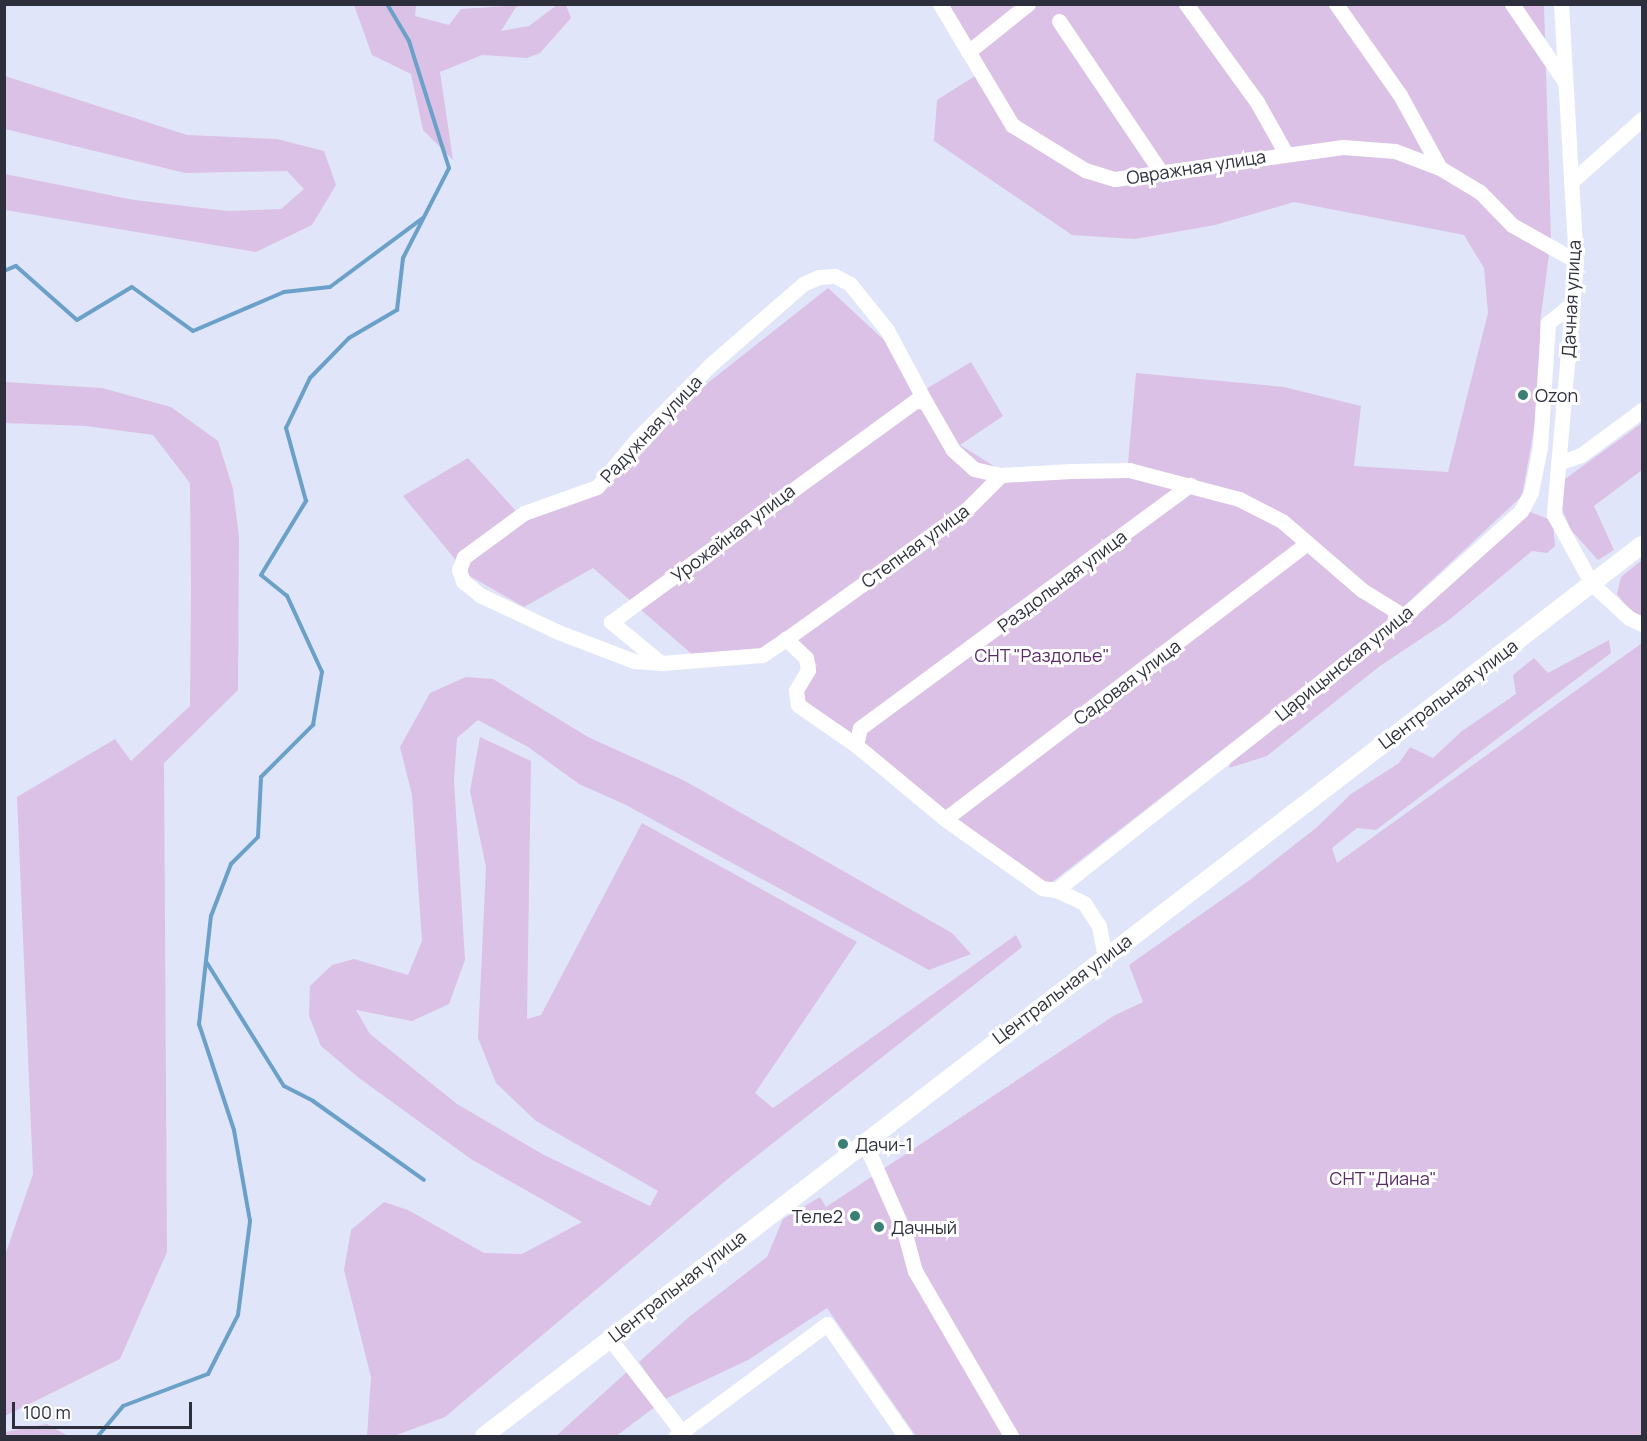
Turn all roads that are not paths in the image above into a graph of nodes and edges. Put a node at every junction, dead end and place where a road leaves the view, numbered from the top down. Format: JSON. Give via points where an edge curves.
{"nodes":[{"id":1,"x":940,"y":4,"type":"edge"},
{"id":2,"x":1028,"y":4,"type":"edge"},
{"id":3,"x":1186,"y":4,"type":"edge"},
{"id":4,"x":1336,"y":4,"type":"edge"},
{"id":5,"x":1512,"y":4,"type":"edge"},
{"id":6,"x":1561,"y":4,"type":"edge"},
{"id":7,"x":1059,"y":21,"type":"dead end"},
{"id":8,"x":968,"y":52,"type":"junction"},
{"id":9,"x":1565,"y":82,"type":"junction"},
{"id":10,"x":1642,"y":120,"type":"edge"},
{"id":11,"x":1285,"y":152,"type":"junction"},
{"id":12,"x":1440,"y":168,"type":"junction"},
{"id":13,"x":1161,"y":172,"type":"junction"},
{"id":14,"x":1571,"y":182,"type":"junction"},
{"id":15,"x":1576,"y":261,"type":"junction"},
{"id":16,"x":1573,"y":303,"type":"junction"},
{"id":17,"x":926,"y":403,"type":"junction"},
{"id":18,"x":1642,"y":410,"type":"edge"},
{"id":19,"x":1558,"y":463,"type":"junction"},
{"id":20,"x":1001,"y":475,"type":"junction"},
{"id":21,"x":1190,"y":485,"type":"junction"},
{"id":22,"x":1307,"y":543,"type":"junction"},
{"id":23,"x":1642,"y":545,"type":"edge"},
{"id":24,"x":1592,"y":584,"type":"junction"},
{"id":25,"x":1404,"y":616,"type":"junction"},
{"id":26,"x":1642,"y":624,"type":"edge"},
{"id":27,"x":786,"y":639,"type":"junction"},
{"id":28,"x":661,"y":663,"type":"junction"},
{"id":29,"x":856,"y":746,"type":"junction"},
{"id":30,"x":945,"y":819,"type":"junction"},
{"id":31,"x":1056,"y":890,"type":"junction"},
{"id":32,"x":1105,"y":957,"type":"junction"},
{"id":33,"x":864,"y":1141,"type":"junction"},
{"id":34,"x":610,"y":1339,"type":"junction"},
{"id":35,"x":681,"y":1435,"type":"edge"},
{"id":36,"x":484,"y":1437,"type":"edge"},
{"id":37,"x":905,"y":1437,"type":"edge"},
{"id":38,"x":1011,"y":1437,"type":"edge"}],
"edges":[{"from":1,"to":8,"type":"street","name":"Овражная улица"},
{"from":2,"to":8,"type":"street"},
{"from":3,"to":11,"type":"street","via":[[1257,102]]},
{"from":4,"to":12,"type":"street","via":[[1400,95]]},
{"from":5,"to":9,"type":"street"},
{"from":6,"to":9,"type":"street","name":"Дачная улица"},
{"from":7,"to":13,"type":"street"},
{"from":8,"to":13,"type":"street","name":"Овражная улица","via":[[1012,125],[1047,150],[1084,170],[1115,180]]},
{"from":9,"to":14,"type":"street","name":"Дачная улица"},
{"from":10,"to":14,"type":"street"},
{"from":11,"to":12,"type":"street","name":"Овражная улица","via":[[1343,147],[1395,151]]},
{"from":11,"to":13,"type":"street","name":"Овражная улица"},
{"from":12,"to":15,"type":"street","name":"Овражная улица","via":[[1480,192],[1512,225]]},
{"from":14,"to":15,"type":"street","name":"Дачная улица"},
{"from":15,"to":16,"type":"street","name":"Дачная улица"},
{"from":16,"to":19,"type":"street","name":"Дачная улица"},
{"from":16,"to":25,"type":"street","name":"Царицынская улица","via":[[1548,323],[1540,447],[1531,492],[1521,511]]},
{"from":17,"to":20,"type":"street","via":[[953,450],[974,469]]},
{"from":17,"to":28,"type":"street","name":"Урожайная улица","via":[[916,400],[902,408],[611,622]]},
{"from":17,"to":28,"type":"street","name":"Радужная улица","via":[[887,330],[850,284],[835,276],[819,277],[803,284],[709,366],[597,487],[524,513],[464,557],[459,570],[463,581],[480,595],[623,657]]},
{"from":18,"to":19,"type":"street","via":[[1581,455]]},
{"from":19,"to":24,"type":"street","name":"Дачная улица","via":[[1554,515]]},
{"from":20,"to":21,"type":"street","via":[[1129,470]]},
{"from":20,"to":27,"type":"street","name":"Степная улица","via":[[966,510]]},
{"from":21,"to":22,"type":"street","via":[[1239,499],[1282,521]]},
{"from":21,"to":29,"type":"street","name":"Раздольная улица","via":[[860,728]]},
{"from":22,"to":25,"type":"street","via":[[1362,590]]},
{"from":22,"to":30,"type":"street","name":"Садовая улица"},
{"from":23,"to":24,"type":"street","name":"Центральная улица"},
{"from":24,"to":26,"type":"street","name":"Дачная улица","via":[[1629,618]]},
{"from":24,"to":32,"type":"street","name":"Центральная улица"},
{"from":25,"to":31,"type":"street","name":"Царицынская улица"},
{"from":27,"to":28,"type":"street","via":[[762,655]]},
{"from":27,"to":29,"type":"street","via":[[806,658],[808,670],[796,690],[798,705]]},
{"from":29,"to":30,"type":"street"},
{"from":30,"to":31,"type":"street","via":[[1042,888]]},
{"from":31,"to":32,"type":"street","via":[[1084,903],[1099,926]]},
{"from":32,"to":33,"type":"street","name":"Центральная улица"},
{"from":33,"to":34,"type":"street","name":"Центральная улица"},
{"from":33,"to":38,"type":"street","via":[[905,1234],[915,1271]]},
{"from":34,"to":35,"type":"street"},
{"from":34,"to":36,"type":"street","name":"Центральная улица"},
{"from":35,"to":37,"type":"street","via":[[827,1324]]}]}
